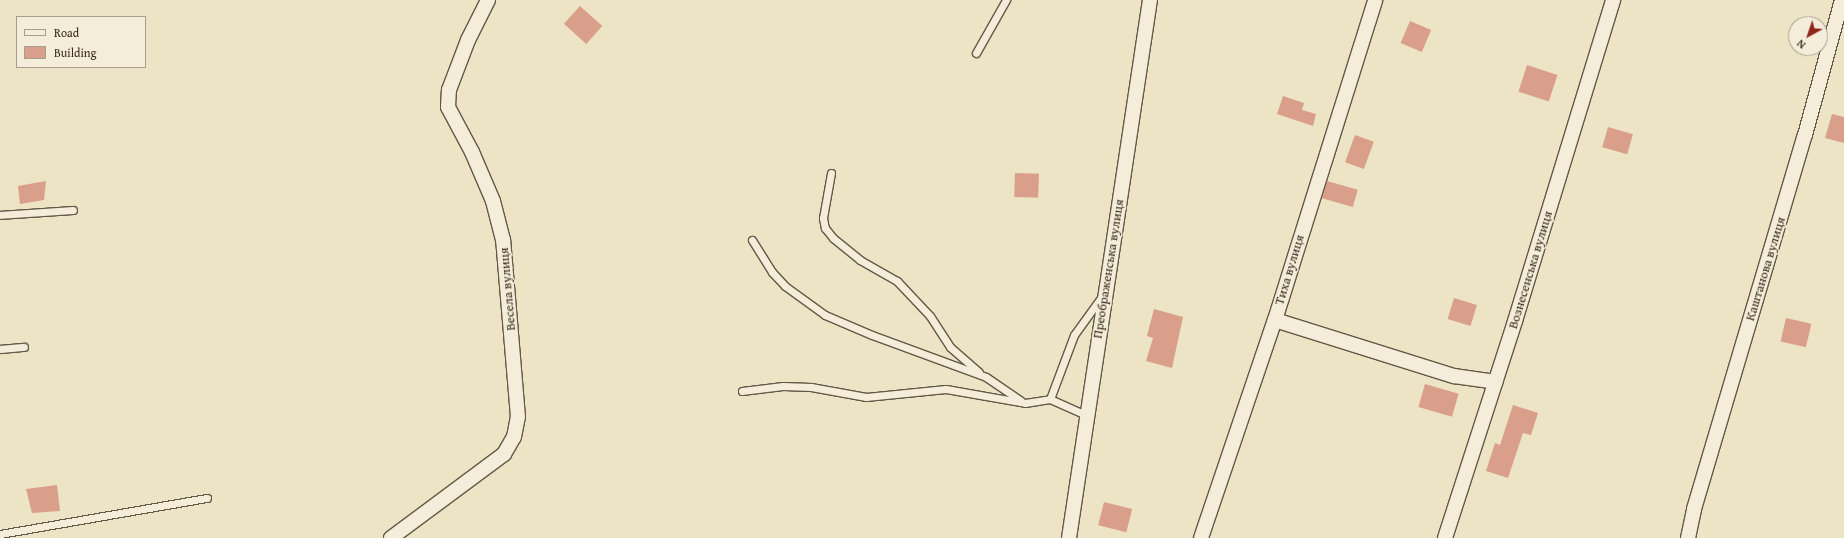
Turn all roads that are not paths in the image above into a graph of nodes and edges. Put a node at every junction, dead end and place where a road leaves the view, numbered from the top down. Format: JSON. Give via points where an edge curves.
{"nodes":[{"id":1,"x":488,"y":0,"type":"edge"},
{"id":2,"x":1006,"y":0,"type":"edge"},
{"id":3,"x":1150,"y":0,"type":"edge"},
{"id":4,"x":1375,"y":0,"type":"edge"},
{"id":5,"x":1612,"y":0,"type":"edge"},
{"id":6,"x":1842,"y":0,"type":"edge"},
{"id":7,"x":976,"y":53,"type":"dead end"},
{"id":8,"x":831,"y":173,"type":"dead end"},
{"id":9,"x":72,"y":210,"type":"dead end"},
{"id":10,"x":0,"y":215,"type":"edge"},
{"id":11,"x":752,"y":240,"type":"dead end"},
{"id":12,"x":1104,"y":294,"type":"junction"},
{"id":13,"x":1275,"y":320,"type":"junction"},
{"id":14,"x":24,"y":347,"type":"dead end"},
{"id":15,"x":0,"y":349,"type":"edge"},
{"id":16,"x":986,"y":377,"type":"junction"},
{"id":17,"x":1496,"y":382,"type":"junction"},
{"id":18,"x":742,"y":391,"type":"dead end"},
{"id":19,"x":1050,"y":399,"type":"junction"},
{"id":20,"x":1025,"y":403,"type":"junction"},
{"id":21,"x":1086,"y":415,"type":"junction"},
{"id":22,"x":207,"y":498,"type":"dead end"},
{"id":23,"x":0,"y":534,"type":"edge"},
{"id":24,"x":391,"y":538,"type":"edge"},
{"id":25,"x":1069,"y":538,"type":"edge"},
{"id":26,"x":1201,"y":538,"type":"edge"},
{"id":27,"x":1445,"y":538,"type":"edge"},
{"id":28,"x":1688,"y":538,"type":"edge"}],
"edges":[{"from":1,"to":24,"type":"street","name":"Весела вулиця","via":[[468,40],[449,90],[448,107],[472,152],[493,201],[503,240],[518,417],[514,438],[504,454]]},
{"from":2,"to":7,"type":"lane"},
{"from":3,"to":12,"type":"street","name":"Преображенська вулиця"},
{"from":4,"to":13,"type":"street","name":"Тиха вулиця"},
{"from":5,"to":17,"type":"street","name":"Вознесенська вулиця"},
{"from":6,"to":28,"type":"street","name":"Каштанова вулиця","via":[[1806,135],[1694,508]]},
{"from":8,"to":16,"type":"lane","via":[[823,218],[825,228],[860,260],[897,281],[930,316],[955,352]]},
{"from":9,"to":10,"type":"lane"},
{"from":11,"to":16,"type":"lane","via":[[772,272],[785,286],[825,315]]},
{"from":12,"to":19,"type":"lane","via":[[1074,335]]},
{"from":12,"to":21,"type":"street","name":"Преображенська вулиця"},
{"from":13,"to":17,"type":"street","via":[[1454,376]]},
{"from":13,"to":26,"type":"street","name":"Тиха вулиця"},
{"from":14,"to":15,"type":"lane"},
{"from":16,"to":20,"type":"lane"},
{"from":17,"to":27,"type":"street","name":"Вознесенська вулиця"},
{"from":18,"to":20,"type":"lane","via":[[783,386],[811,387],[866,397],[946,389]]},
{"from":19,"to":20,"type":"lane"},
{"from":19,"to":21,"type":"lane"},
{"from":21,"to":25,"type":"street","name":"Преображенська вулиця"},
{"from":22,"to":23,"type":"lane"}]}
